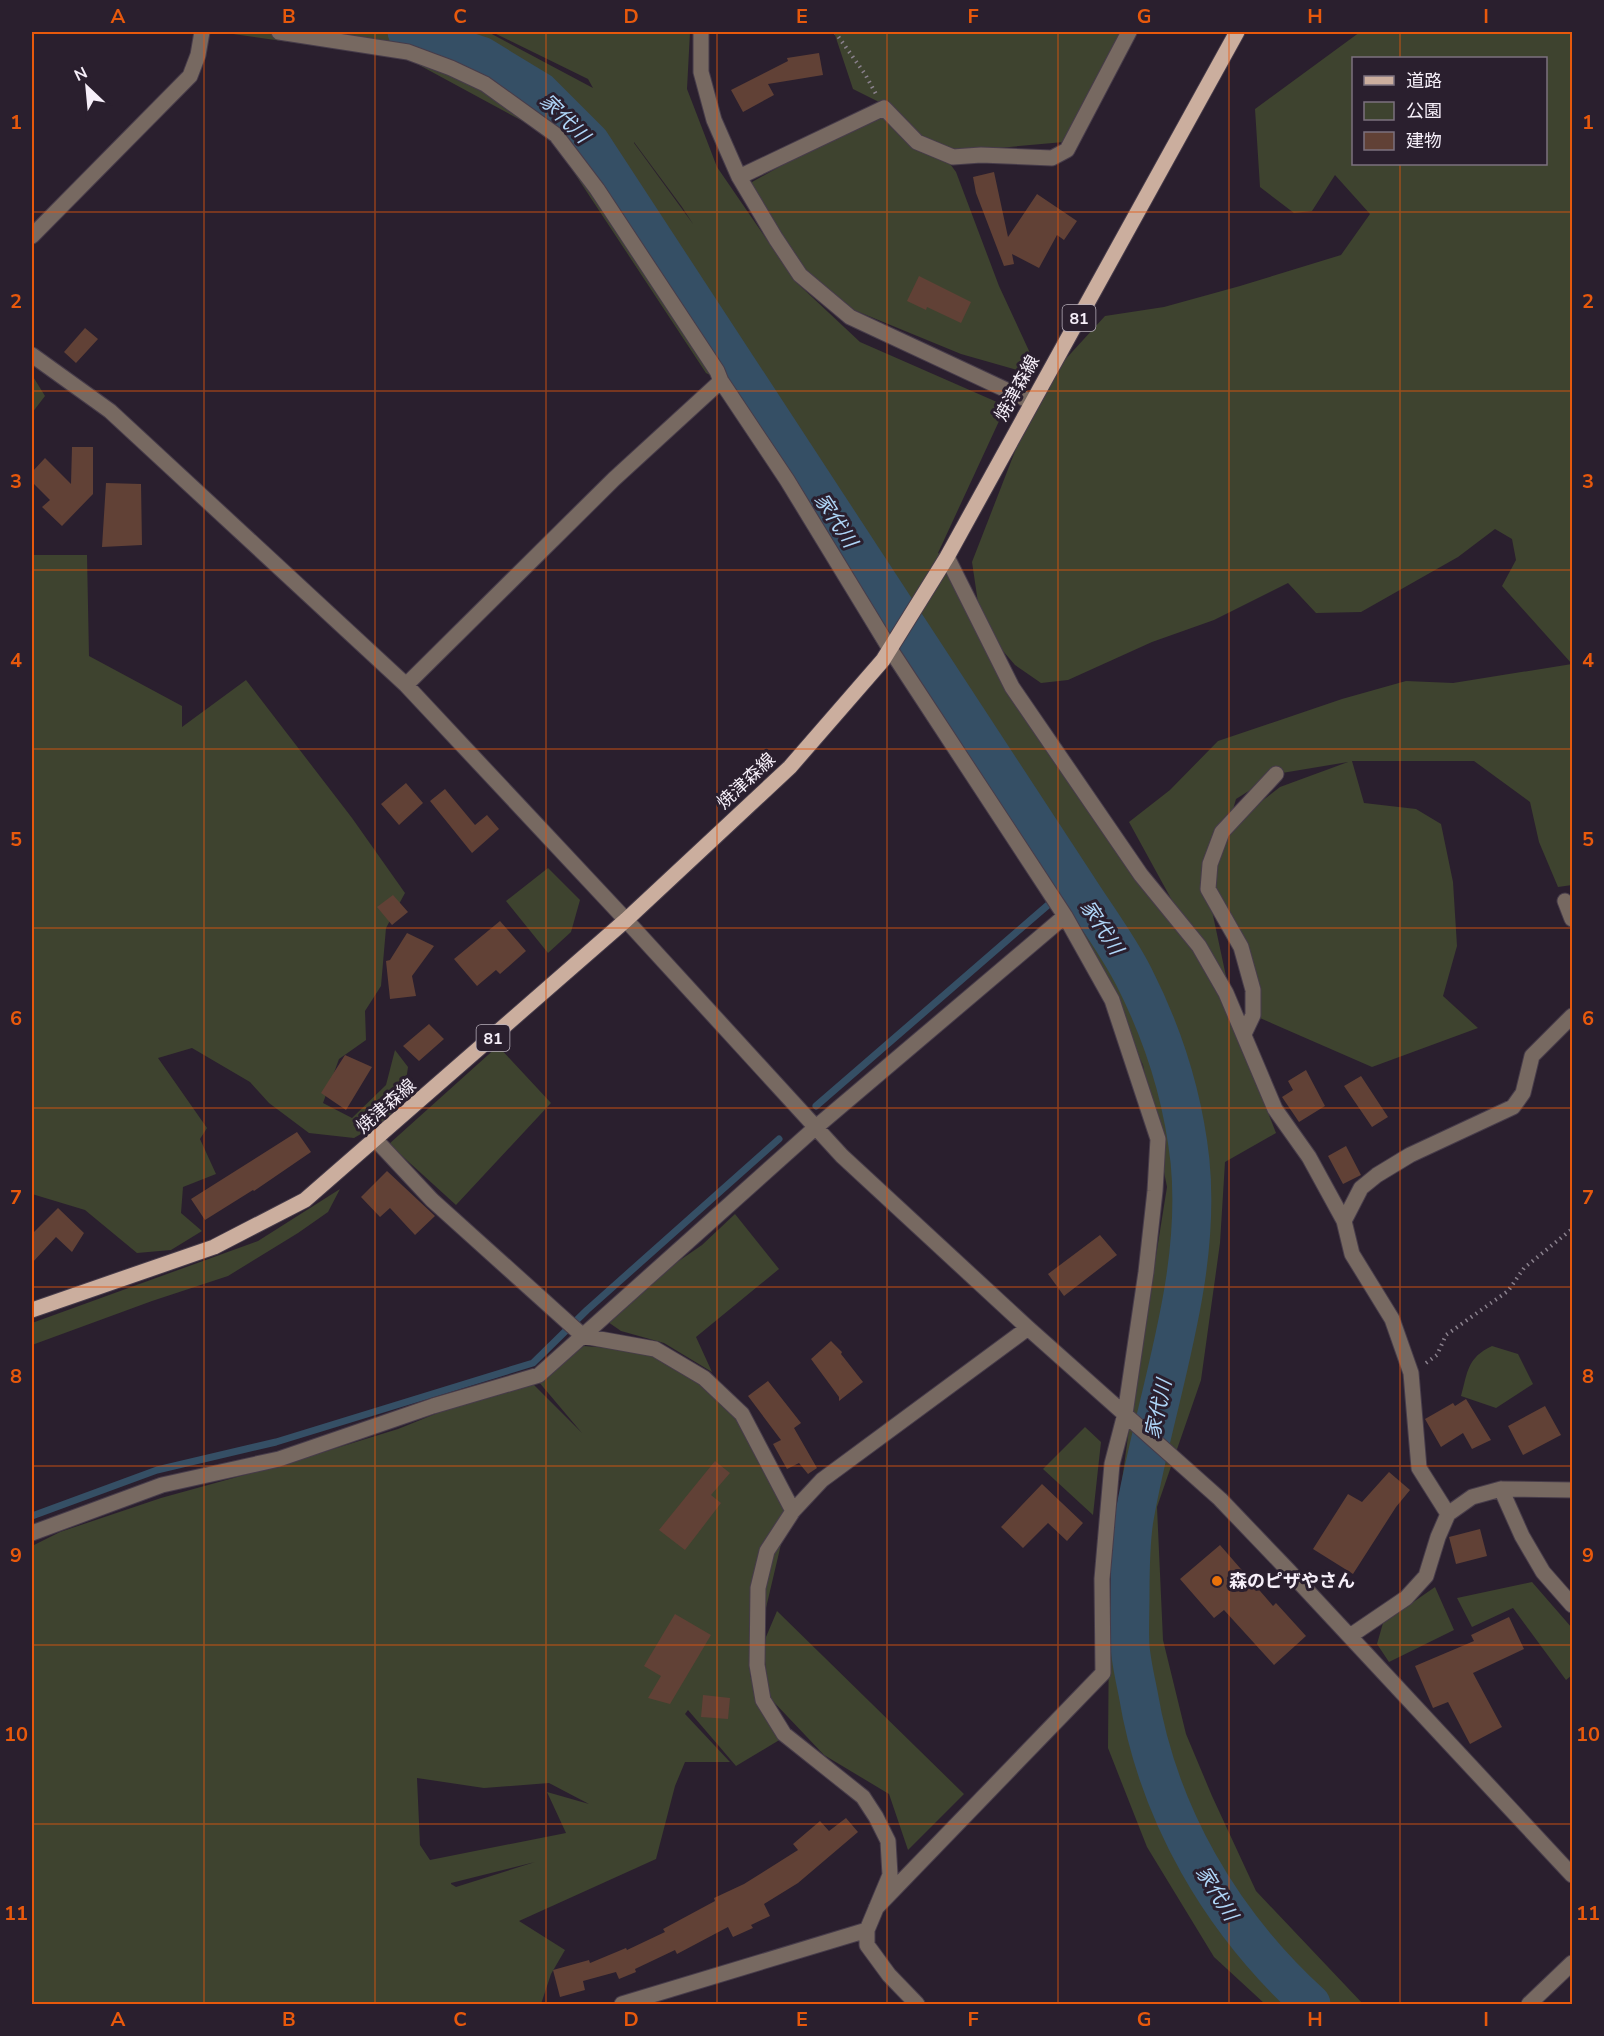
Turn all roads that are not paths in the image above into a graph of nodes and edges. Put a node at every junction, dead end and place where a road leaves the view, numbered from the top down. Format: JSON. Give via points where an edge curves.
{"nodes":[{"id":1,"x":202,"y":32,"type":"edge"},
{"id":2,"x":279,"y":32,"type":"edge"},
{"id":3,"x":701,"y":32,"type":"edge"},
{"id":4,"x":1130,"y":32,"type":"edge"},
{"id":5,"x":1237,"y":32,"type":"edge"},
{"id":6,"x":739,"y":177,"type":"junction"},
{"id":7,"x":32,"y":236,"type":"edge"},
{"id":8,"x":32,"y":355,"type":"edge"},
{"id":9,"x":721,"y":381,"type":"junction"},
{"id":10,"x":1032,"y":402,"type":"junction"},
{"id":11,"x":947,"y":557,"type":"junction"},
{"id":12,"x":887,"y":655,"type":"junction"},
{"id":13,"x":406,"y":685,"type":"junction"},
{"id":14,"x":1276,"y":774,"type":"dead end"},
{"id":15,"x":1565,"y":901,"type":"dead end"},
{"id":16,"x":1058,"y":904,"type":"junction"},
{"id":17,"x":1572,"y":919,"type":"edge"},
{"id":18,"x":626,"y":920,"type":"junction"},
{"id":19,"x":1572,"y":1016,"type":"edge"},
{"id":20,"x":1244,"y":1034,"type":"junction"},
{"id":21,"x":815,"y":1128,"type":"junction"},
{"id":22,"x":376,"y":1140,"type":"junction"},
{"id":23,"x":1344,"y":1221,"type":"junction"},
{"id":24,"x":32,"y":1310,"type":"edge"},
{"id":25,"x":1028,"y":1328,"type":"junction"},
{"id":26,"x":580,"y":1333,"type":"junction"},
{"id":27,"x":1125,"y":1414,"type":"junction"},
{"id":28,"x":1501,"y":1489,"type":"junction"},
{"id":29,"x":1572,"y":1490,"type":"edge"},
{"id":30,"x":793,"y":1511,"type":"junction"},
{"id":31,"x":1448,"y":1514,"type":"junction"},
{"id":32,"x":32,"y":1533,"type":"edge"},
{"id":33,"x":1572,"y":1605,"type":"edge"},
{"id":34,"x":1350,"y":1636,"type":"junction"},
{"id":35,"x":1572,"y":1875,"type":"edge"},
{"id":36,"x":876,"y":1908,"type":"junction"},
{"id":37,"x":867,"y":1930,"type":"junction"},
{"id":38,"x":1572,"y":1963,"type":"edge"},
{"id":39,"x":622,"y":2004,"type":"edge"},
{"id":40,"x":916,"y":2004,"type":"edge"},
{"id":41,"x":1530,"y":2004,"type":"edge"}],
"edges":[{"from":1,"to":7,"type":"street","via":[[190,76]]},
{"from":2,"to":9,"type":"street","via":[[408,52],[485,84],[556,135],[597,189]]},
{"from":3,"to":6,"type":"street","via":[[701,72],[714,120]]},
{"from":4,"to":6,"type":"street","via":[[1067,150],[1052,158],[953,157],[917,142],[884,108]]},
{"from":5,"to":10,"type":"main road","name":"焼津森線","number":"81"},
{"from":6,"to":10,"type":"street","via":[[800,275],[850,317]]},
{"from":8,"to":13,"type":"street","via":[[110,411]]},
{"from":9,"to":12,"type":"street","via":[[787,480]]},
{"from":9,"to":13,"type":"street","via":[[614,479]]},
{"from":10,"to":11,"type":"main road","name":"焼津森線","number":"81"},
{"from":11,"to":12,"type":"main road","name":"焼津森線","number":"81"},
{"from":11,"to":20,"type":"street","via":[[1012,687],[1141,875],[1199,946]]},
{"from":12,"to":16,"type":"street"},
{"from":12,"to":18,"type":"main road","name":"焼津森線","number":"81","via":[[790,766]]},
{"from":13,"to":18,"type":"street"},
{"from":14,"to":20,"type":"street","via":[[1222,832],[1210,864],[1208,889],[1241,947],[1253,990],[1253,1015]]},
{"from":15,"to":17,"type":"street"},
{"from":16,"to":21,"type":"street"},
{"from":16,"to":27,"type":"street","via":[[1112,1000],[1158,1139],[1154,1203]]},
{"from":18,"to":21,"type":"street"},
{"from":18,"to":22,"type":"main road","name":"焼津森線","number":"81"},
{"from":19,"to":23,"type":"street","via":[[1532,1056],[1523,1093],[1513,1107],[1410,1155],[1377,1175],[1361,1188]]},
{"from":20,"to":23,"type":"street","via":[[1275,1109],[1310,1157]]},
{"from":21,"to":25,"type":"street"},
{"from":21,"to":26,"type":"street"},
{"from":22,"to":24,"type":"main road","name":"焼津森線","number":"81","via":[[305,1200],[266,1222],[214,1247]]},
{"from":22,"to":26,"type":"street","via":[[432,1200]]},
{"from":23,"to":31,"type":"street","via":[[1352,1254],[1392,1319],[1411,1373],[1419,1468]]},
{"from":25,"to":27,"type":"street"},
{"from":25,"to":30,"type":"street","via":[[822,1480]]},
{"from":26,"to":30,"type":"street","via":[[655,1349],[704,1378],[742,1414]]},
{"from":26,"to":32,"type":"street","via":[[539,1375],[433,1406],[279,1459],[162,1485]]},
{"from":27,"to":34,"type":"street","via":[[1220,1499]]},
{"from":27,"to":36,"type":"street","via":[[1112,1464],[1106,1523],[1103,1673]]},
{"from":28,"to":29,"type":"street"},
{"from":28,"to":31,"type":"street","via":[[1472,1497]]},
{"from":28,"to":33,"type":"street","via":[[1542,1572]]},
{"from":30,"to":36,"type":"street","via":[[767,1551],[758,1588],[757,1665],[763,1700],[784,1734],[863,1797],[876,1817],[888,1841],[891,1875]]},
{"from":31,"to":34,"type":"street","via":[[1426,1576],[1406,1598]]},
{"from":34,"to":35,"type":"street"},
{"from":36,"to":37,"type":"street"},
{"from":37,"to":39,"type":"street"},
{"from":37,"to":40,"type":"street","via":[[867,1944]]},
{"from":38,"to":41,"type":"street"}]}
